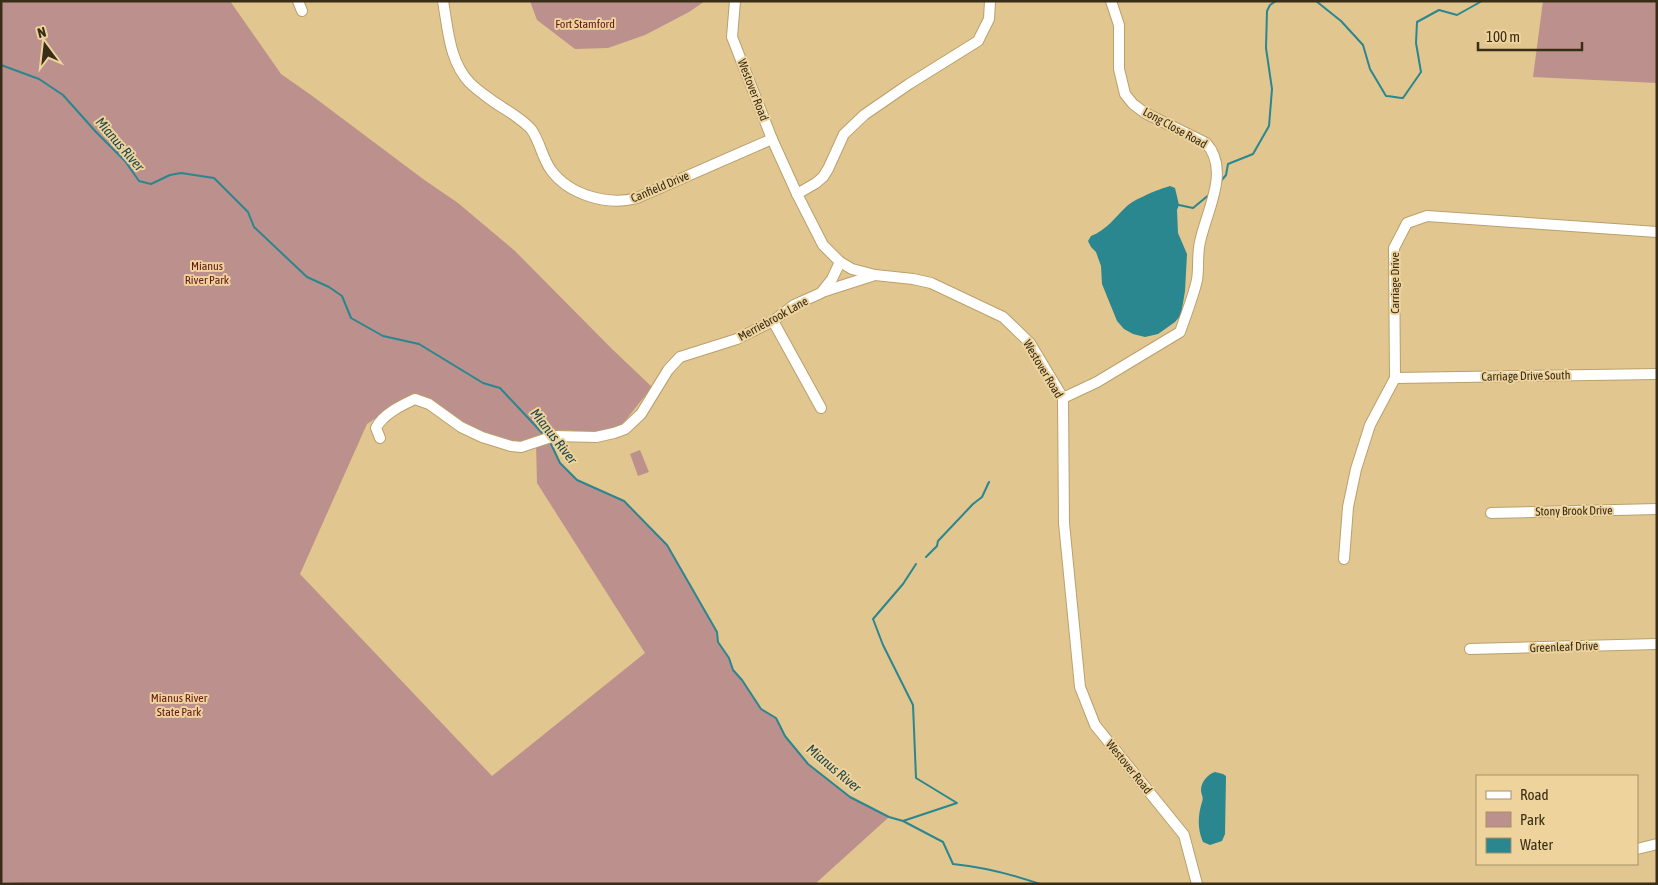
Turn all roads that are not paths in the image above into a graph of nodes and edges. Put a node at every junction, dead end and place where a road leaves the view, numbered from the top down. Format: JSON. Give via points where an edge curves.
{"nodes":[{"id":1,"x":298,"y":1,"type":"edge"},
{"id":2,"x":443,"y":1,"type":"edge"},
{"id":3,"x":735,"y":1,"type":"edge"},
{"id":4,"x":990,"y":1,"type":"edge"},
{"id":5,"x":1111,"y":1,"type":"edge"},
{"id":6,"x":302,"y":12,"type":"dead end"},
{"id":7,"x":772,"y":139,"type":"junction"},
{"id":8,"x":797,"y":194,"type":"junction"},
{"id":9,"x":1657,"y":232,"type":"edge"},
{"id":10,"x":840,"y":262,"type":"junction"},
{"id":11,"x":875,"y":275,"type":"junction"},
{"id":12,"x":821,"y":293,"type":"junction"},
{"id":13,"x":773,"y":320,"type":"junction"},
{"id":14,"x":1657,"y":374,"type":"edge"},
{"id":15,"x":1395,"y":378,"type":"junction"},
{"id":16,"x":1063,"y":398,"type":"junction"},
{"id":17,"x":821,"y":408,"type":"dead end"},
{"id":18,"x":380,"y":438,"type":"dead end"},
{"id":19,"x":1657,"y":510,"type":"edge"},
{"id":20,"x":1491,"y":513,"type":"dead end"},
{"id":21,"x":1344,"y":559,"type":"dead end"},
{"id":22,"x":1657,"y":644,"type":"edge"},
{"id":23,"x":1470,"y":649,"type":"dead end"},
{"id":24,"x":1657,"y":844,"type":"edge"},
{"id":25,"x":1638,"y":849,"type":"edge"},
{"id":26,"x":1197,"y":884,"type":"edge"}],
"edges":[{"from":1,"to":6,"type":"street"},
{"from":2,"to":7,"type":"street","name":"Canfield Drive","via":[[450,45],[464,75],[532,130],[551,171],[587,196],[615,201],[637,198]]},
{"from":3,"to":7,"type":"street","name":"Westover Road","via":[[732,37]]},
{"from":4,"to":8,"type":"street","via":[[989,19],[978,41],[864,115],[844,134],[823,177]]},
{"from":5,"to":16,"type":"street","name":"Long Close Road","via":[[1119,25],[1119,69],[1125,94],[1145,113],[1206,142],[1212,149],[1217,179],[1199,245],[1197,279],[1180,332],[1097,382]]},
{"from":7,"to":8,"type":"street","name":"Westover Road"},
{"from":8,"to":10,"type":"street","name":"Westover Road","via":[[823,245]]},
{"from":9,"to":15,"type":"street","name":"Carriage Drive","via":[[1427,216],[1407,222],[1394,248]]},
{"from":10,"to":11,"type":"street","name":"Westover Road"},
{"from":10,"to":12,"type":"street","name":"Merriebrook Lane"},
{"from":11,"to":12,"type":"street","name":"Merriebrook Lane"},
{"from":11,"to":16,"type":"street","name":"Westover Road","via":[[930,283],[1003,317],[1030,343]]},
{"from":12,"to":13,"type":"street","name":"Merriebrook Lane"},
{"from":13,"to":17,"type":"street"},
{"from":13,"to":18,"type":"street","name":"Merriebrook Lane","via":[[737,339],[680,357],[668,370],[641,414],[625,429],[614,433],[596,437],[550,438],[521,446],[491,442],[416,399],[380,421],[376,428]]},
{"from":14,"to":15,"type":"street","name":"Carriage Drive South"},
{"from":15,"to":21,"type":"street","name":"Carriage Drive","via":[[1370,425],[1356,469],[1348,507]]},
{"from":16,"to":26,"type":"street","name":"Westover Road","via":[[1064,523],[1080,687],[1095,724],[1184,835]]},
{"from":19,"to":20,"type":"street","name":"Stony Brook Drive"},
{"from":22,"to":23,"type":"street","name":"Greenleaf Drive"},
{"from":24,"to":25,"type":"street"}]}
